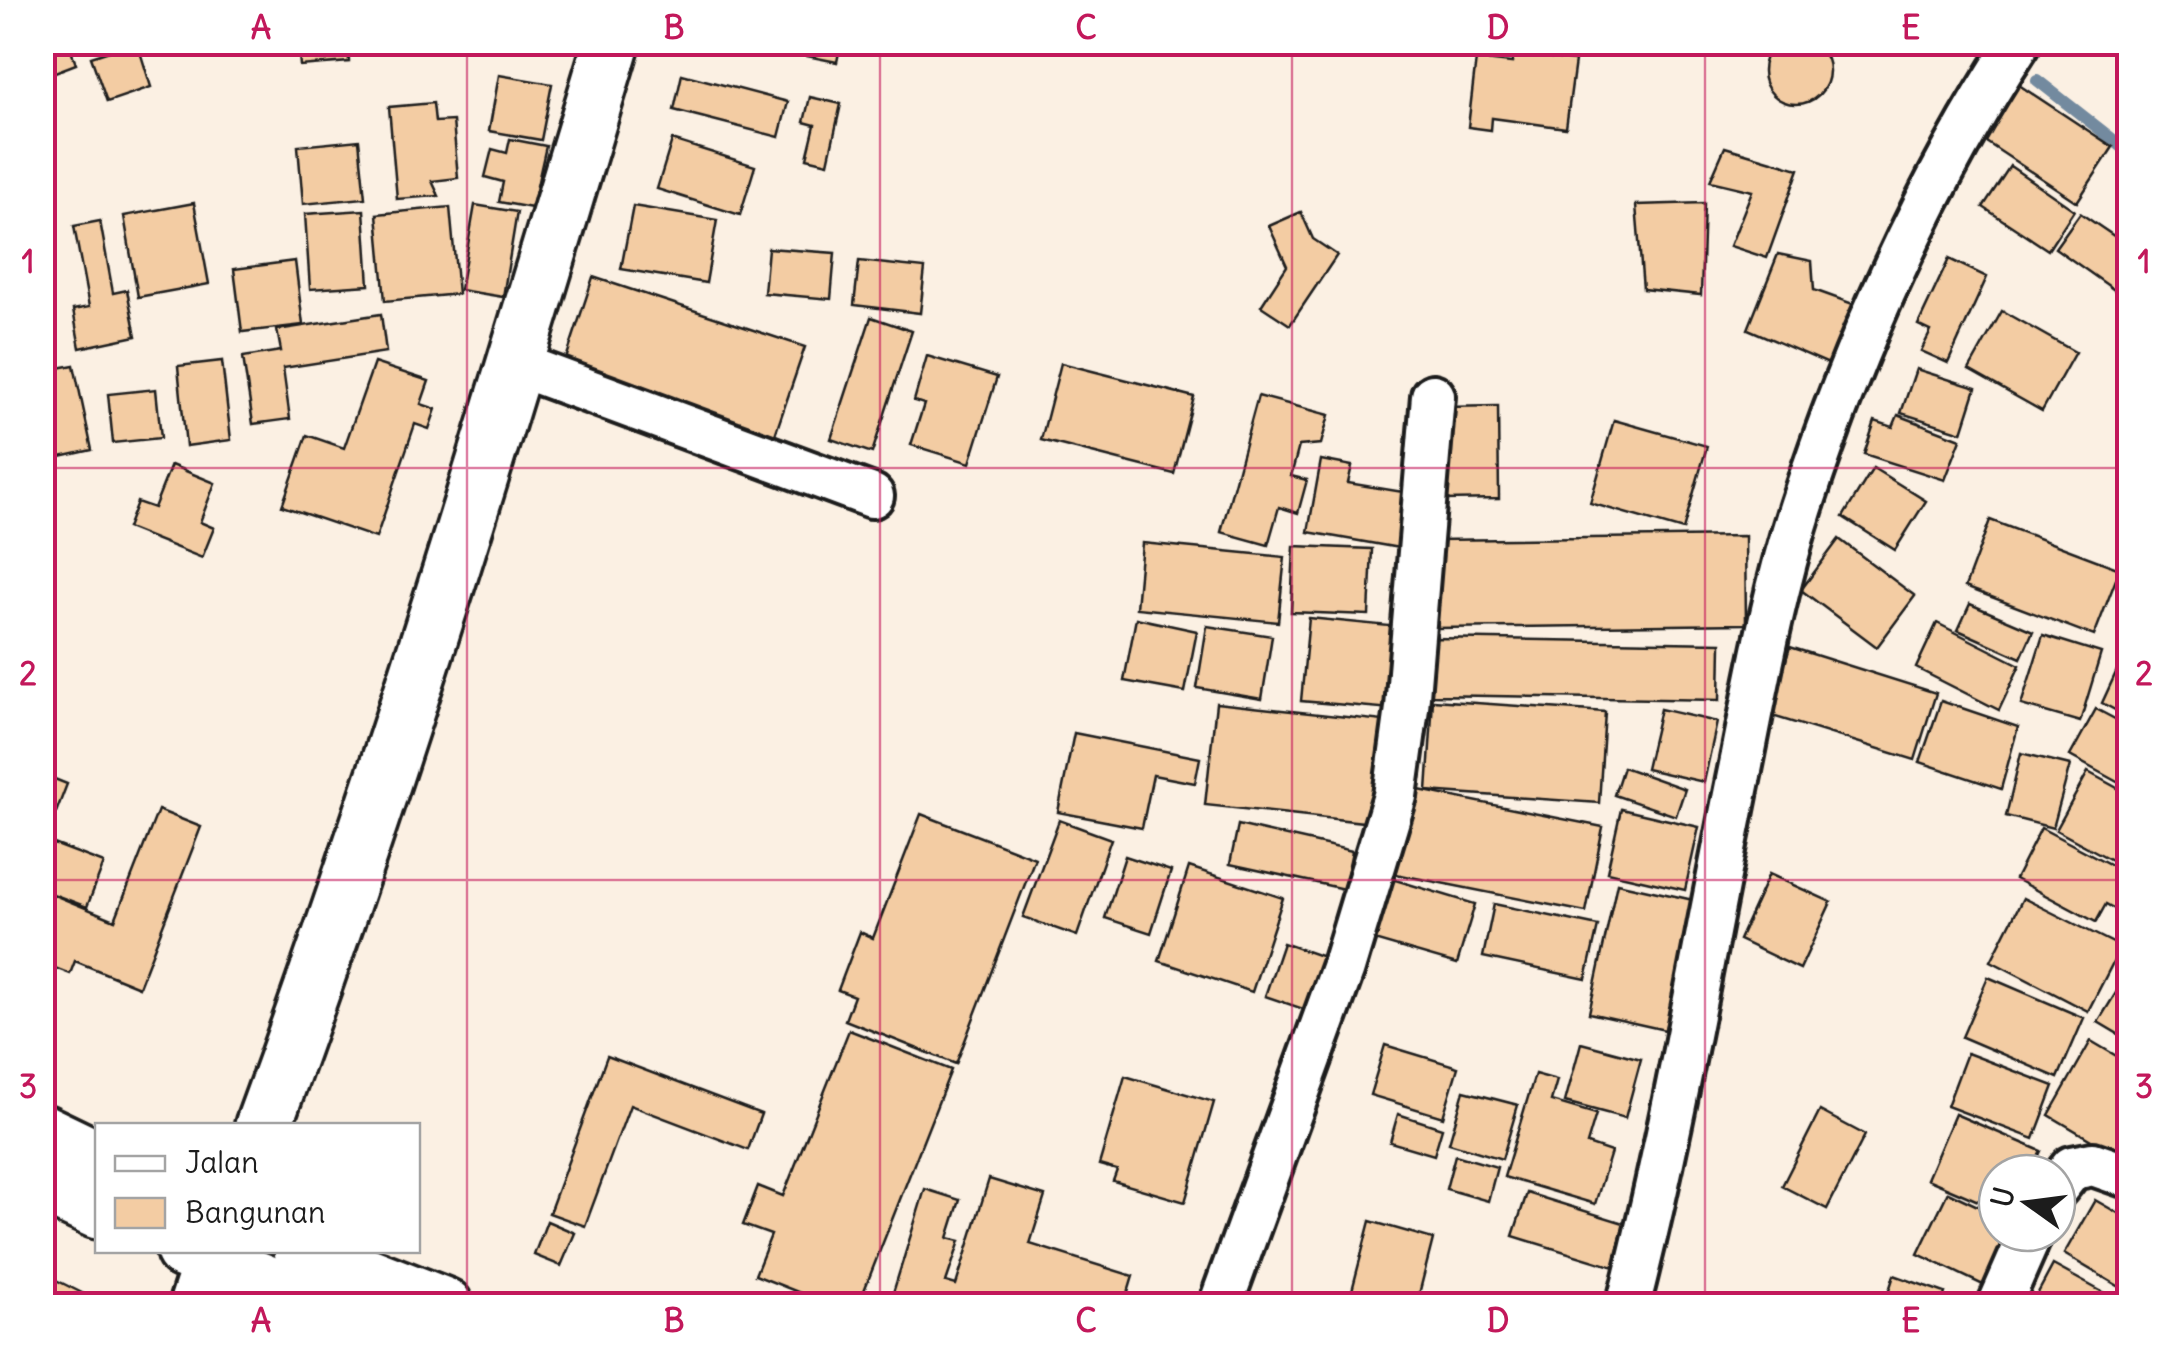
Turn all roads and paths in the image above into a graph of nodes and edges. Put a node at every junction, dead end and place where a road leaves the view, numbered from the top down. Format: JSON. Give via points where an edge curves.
{"nodes":[{"id":1,"x":612,"y":42,"type":"edge"},
{"id":2,"x":2019,"y":42,"type":"edge"},
{"id":3,"x":516,"y":364,"type":"junction"},
{"id":4,"x":1433,"y":396,"type":"dead end"},
{"id":5,"x":872,"y":496,"type":"dead end"},
{"id":6,"x":263,"y":1123,"type":"edge"},
{"id":7,"x":42,"y":1132,"type":"edge"},
{"id":8,"x":95,"y":1158,"type":"edge"},
{"id":9,"x":2077,"y":1167,"type":"edge"},
{"id":10,"x":2130,"y":1177,"type":"edge"},
{"id":11,"x":42,"y":1185,"type":"edge"},
{"id":12,"x":95,"y":1210,"type":"edge"},
{"id":13,"x":310,"y":1253,"type":"edge"},
{"id":14,"x":2023,"y":1253,"type":"edge"},
{"id":15,"x":193,"y":1272,"type":"edge"},
{"id":16,"x":323,"y":1306,"type":"edge"},
{"id":17,"x":445,"y":1306,"type":"edge"},
{"id":18,"x":1220,"y":1306,"type":"edge"},
{"id":19,"x":1628,"y":1306,"type":"edge"},
{"id":20,"x":1999,"y":1306,"type":"edge"}],
"edges":[{"from":1,"to":3,"type":"main road"},
{"from":2,"to":19,"type":"street","via":[[1907,246],[1801,508],[1762,661]]},
{"from":3,"to":5,"type":"street"},
{"from":3,"to":6,"type":"main road","via":[[326,954]]},
{"from":4,"to":18,"type":"street","via":[[1395,796],[1330,1004]]},
{"from":7,"to":8,"type":"main road"},
{"from":9,"to":10,"type":"street","via":[[2094,1164]]},
{"from":11,"to":12,"type":"main road"},
{"from":13,"to":17,"type":"main road"},
{"from":14,"to":20,"type":"street"},
{"from":15,"to":16,"type":"main road"}]}
